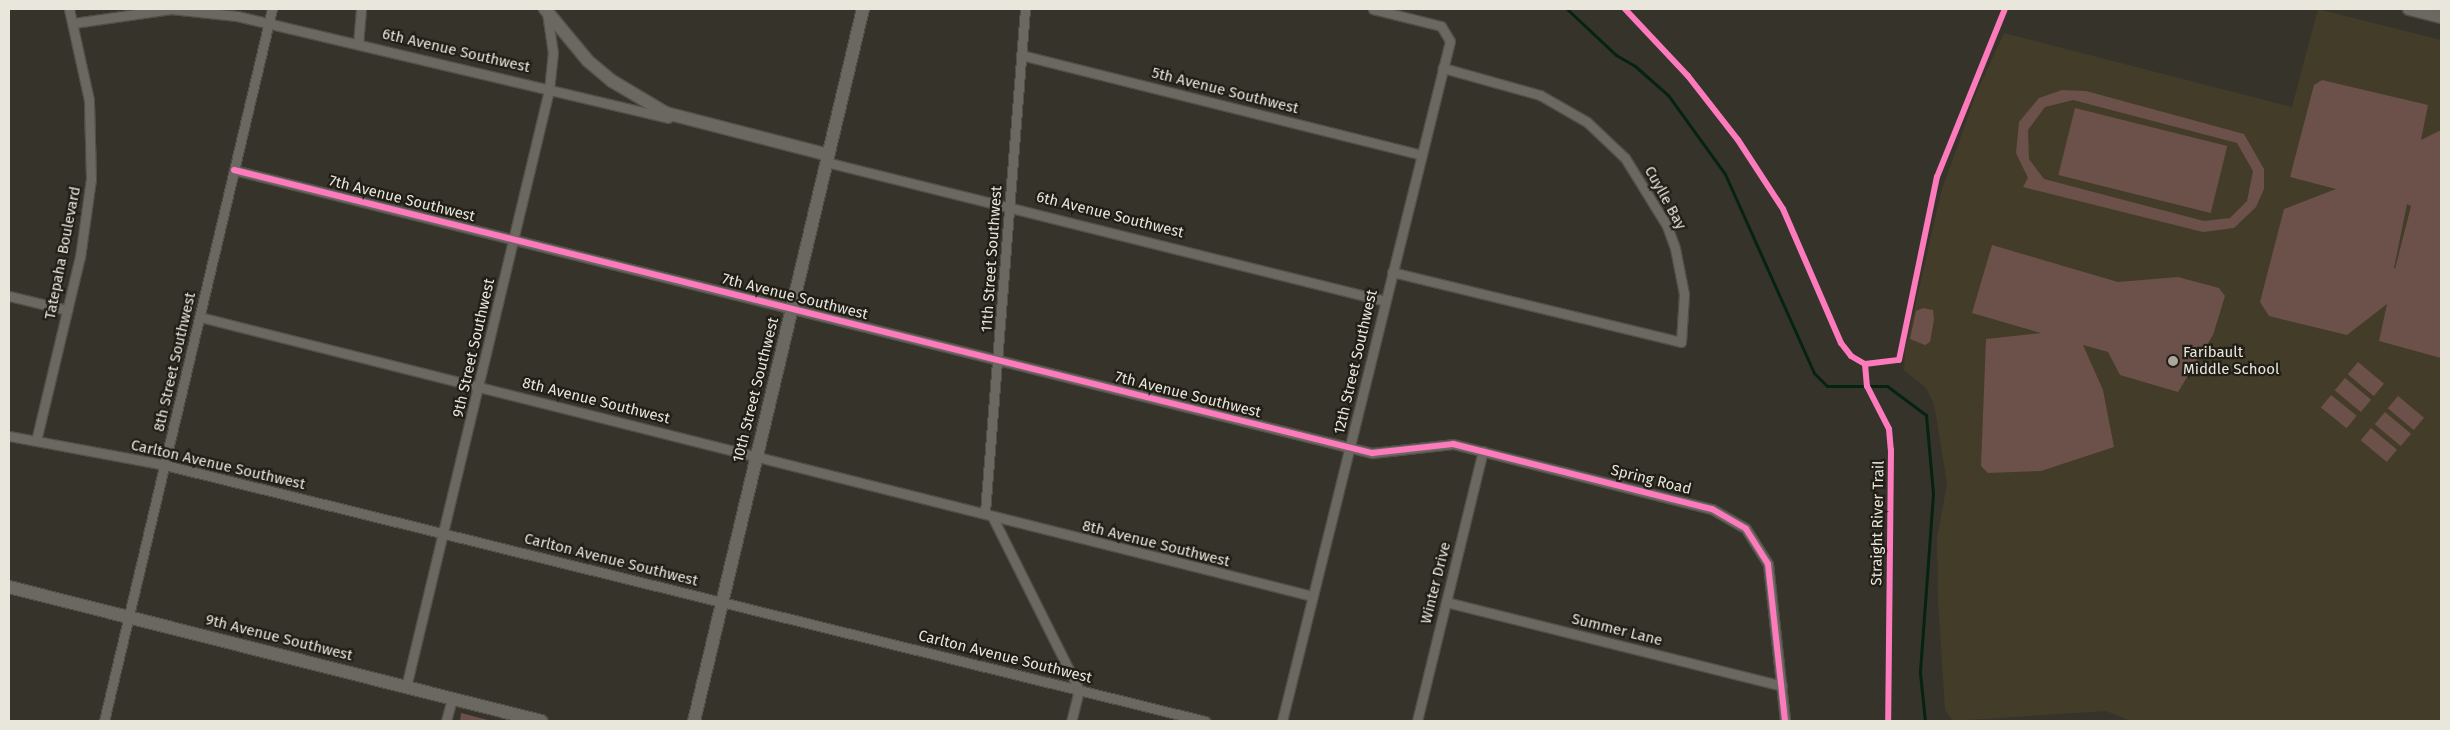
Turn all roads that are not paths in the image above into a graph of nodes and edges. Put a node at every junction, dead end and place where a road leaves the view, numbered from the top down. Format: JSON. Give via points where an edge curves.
{"nodes":[{"id":1,"x":69,"y":9,"type":"edge"},
{"id":2,"x":272,"y":9,"type":"edge"},
{"id":3,"x":361,"y":9,"type":"edge"},
{"id":4,"x":863,"y":9,"type":"edge"},
{"id":5,"x":1025,"y":9,"type":"edge"},
{"id":6,"x":1373,"y":9,"type":"edge"},
{"id":7,"x":2410,"y":9,"type":"edge"},
{"id":8,"x":546,"y":11,"type":"edge"},
{"id":9,"x":2441,"y":17,"type":"edge"},
{"id":10,"x":74,"y":23,"type":"junction"},
{"id":11,"x":268,"y":24,"type":"junction"},
{"id":12,"x":358,"y":44,"type":"junction"},
{"id":13,"x":1021,"y":55,"type":"junction"},
{"id":14,"x":1443,"y":68,"type":"junction"},
{"id":15,"x":549,"y":90,"type":"junction"},
{"id":16,"x":695,"y":124,"type":"junction"},
{"id":17,"x":1422,"y":154,"type":"junction"},
{"id":18,"x":827,"y":159,"type":"junction"},
{"id":19,"x":234,"y":170,"type":"junction"},
{"id":20,"x":1009,"y":207,"type":"junction"},
{"id":21,"x":514,"y":239,"type":"junction"},
{"id":22,"x":1392,"y":272,"type":"junction"},
{"id":23,"x":9,"y":296,"type":"edge"},
{"id":24,"x":1385,"y":300,"type":"junction"},
{"id":25,"x":792,"y":309,"type":"junction"},
{"id":26,"x":67,"y":310,"type":"junction"},
{"id":27,"x":200,"y":317,"type":"junction"},
{"id":28,"x":997,"y":360,"type":"junction"},
{"id":29,"x":479,"y":386,"type":"junction"},
{"id":30,"x":9,"y":436,"type":"edge"},
{"id":31,"x":36,"y":442,"type":"junction"},
{"id":32,"x":1350,"y":448,"type":"junction"},
{"id":33,"x":1483,"y":451,"type":"junction"},
{"id":34,"x":756,"y":455,"type":"junction"},
{"id":35,"x":165,"y":465,"type":"junction"},
{"id":36,"x":985,"y":512,"type":"junction"},
{"id":37,"x":993,"y":518,"type":"junction"},
{"id":38,"x":443,"y":533,"type":"junction"},
{"id":39,"x":9,"y":587,"type":"edge"},
{"id":40,"x":1312,"y":596,"type":"junction"},
{"id":41,"x":723,"y":602,"type":"junction"},
{"id":42,"x":1446,"y":602,"type":"junction"},
{"id":43,"x":128,"y":618,"type":"junction"},
{"id":44,"x":1782,"y":686,"type":"junction"},
{"id":45,"x":406,"y":687,"type":"junction"},
{"id":46,"x":1080,"y":690,"type":"junction"},
{"id":47,"x":452,"y":698,"type":"junction"},
{"id":48,"x":104,"y":721,"type":"edge"},
{"id":49,"x":446,"y":721,"type":"edge"},
{"id":50,"x":541,"y":721,"type":"edge"},
{"id":51,"x":694,"y":721,"type":"edge"},
{"id":52,"x":1071,"y":721,"type":"edge"},
{"id":53,"x":1205,"y":721,"type":"edge"},
{"id":54,"x":1282,"y":721,"type":"edge"},
{"id":55,"x":1417,"y":721,"type":"edge"},
{"id":56,"x":1785,"y":721,"type":"edge"}],
"edges":[{"from":1,"to":10,"type":"street","name":"Tatepaha Boulevard"},
{"from":2,"to":11,"type":"street","name":"8th Street Southwest"},
{"from":3,"to":12,"type":"street"},
{"from":4,"to":18,"type":"street","name":"10th Street Southwest"},
{"from":5,"to":13,"type":"street","name":"11th Street Southwest"},
{"from":6,"to":14,"type":"street","via":[[1448,32]]},
{"from":7,"to":9,"type":"street"},
{"from":8,"to":15,"type":"street","name":"9th Street Southwest","via":[[553,53]]},
{"from":8,"to":16,"type":"street","via":[[612,81],[666,113]]},
{"from":10,"to":11,"type":"street","name":"6th Avenue Southwest","via":[[171,10]]},
{"from":10,"to":26,"type":"street","name":"Tatepaha Boulevard","via":[[89,100],[91,179]]},
{"from":11,"to":12,"type":"street","name":"6th Avenue Southwest"},
{"from":11,"to":19,"type":"street","name":"8th Street Southwest"},
{"from":12,"to":15,"type":"street","name":"6th Avenue Southwest"},
{"from":13,"to":17,"type":"street","name":"5th Avenue Southwest"},
{"from":13,"to":20,"type":"street","name":"11th Street Southwest"},
{"from":14,"to":17,"type":"street"},
{"from":14,"to":22,"type":"street","name":"Cuylle Bay","via":[[1540,95],[1587,122],[1625,158],[1667,226],[1675,248],[1684,294],[1681,342]]},
{"from":15,"to":16,"type":"street","name":"6th Avenue Southwest"},
{"from":15,"to":21,"type":"street","name":"9th Street Southwest"},
{"from":16,"to":18,"type":"street","name":"6th Avenue Southwest"},
{"from":17,"to":22,"type":"street","name":"12th Street Southwest"},
{"from":18,"to":20,"type":"street","name":"6th Avenue Southwest"},
{"from":18,"to":25,"type":"street","name":"10th Street Southwest"},
{"from":19,"to":21,"type":"street","name":"7th Avenue Southwest"},
{"from":19,"to":27,"type":"street","name":"8th Street Southwest"},
{"from":20,"to":24,"type":"street","name":"6th Avenue Southwest"},
{"from":20,"to":28,"type":"street","name":"11th Street Southwest"},
{"from":21,"to":25,"type":"street","name":"7th Avenue Southwest"},
{"from":21,"to":29,"type":"street","name":"9th Street Southwest"},
{"from":22,"to":24,"type":"street","name":"12th Street Southwest"},
{"from":23,"to":26,"type":"street"},
{"from":24,"to":32,"type":"street","name":"12th Street Southwest"},
{"from":25,"to":28,"type":"street","name":"7th Avenue Southwest"},
{"from":25,"to":34,"type":"street","name":"10th Street Southwest"},
{"from":26,"to":31,"type":"street","name":"Tatepaha Boulevard"},
{"from":27,"to":29,"type":"street","name":"8th Avenue Southwest"},
{"from":27,"to":35,"type":"street","name":"8th Street Southwest"},
{"from":28,"to":32,"type":"street","name":"7th Avenue Southwest"},
{"from":28,"to":36,"type":"street","name":"11th Street Southwest"},
{"from":29,"to":34,"type":"street","name":"8th Avenue Southwest"},
{"from":29,"to":38,"type":"street","name":"9th Street Southwest"},
{"from":30,"to":31,"type":"street","name":"Carlton Avenue Southwest"},
{"from":31,"to":35,"type":"street","name":"Carlton Avenue Southwest"},
{"from":32,"to":33,"type":"street","name":"Spring Road","via":[[1384,454],[1453,444]]},
{"from":32,"to":40,"type":"street","name":"12th Street Southwest"},
{"from":33,"to":42,"type":"street","name":"Winter Drive"},
{"from":33,"to":44,"type":"street","name":"Spring Road","via":[[1700,505],[1740,525],[1765,556],[1772,578]]},
{"from":34,"to":36,"type":"street","name":"8th Avenue Southwest"},
{"from":34,"to":41,"type":"street","name":"10th Street Southwest"},
{"from":35,"to":38,"type":"street","name":"Carlton Avenue Southwest"},
{"from":35,"to":43,"type":"street","name":"8th Street Southwest"},
{"from":36,"to":37,"type":"street"},
{"from":37,"to":40,"type":"street","name":"8th Avenue Southwest"},
{"from":37,"to":46,"type":"street"},
{"from":38,"to":41,"type":"street","name":"Carlton Avenue Southwest"},
{"from":38,"to":45,"type":"street","name":"9th Street Southwest"},
{"from":39,"to":43,"type":"street","name":"9th Avenue Southwest"},
{"from":40,"to":54,"type":"street","name":"12th Street Southwest"},
{"from":41,"to":46,"type":"street","name":"Carlton Avenue Southwest"},
{"from":41,"to":51,"type":"street","name":"10th Street Southwest"},
{"from":42,"to":44,"type":"street","name":"Summer Lane"},
{"from":42,"to":55,"type":"street","name":"Winter Drive"},
{"from":43,"to":45,"type":"street","name":"9th Avenue Southwest"},
{"from":43,"to":48,"type":"street","name":"8th Street Southwest"},
{"from":44,"to":56,"type":"street","name":"Spring Road"},
{"from":45,"to":47,"type":"street","name":"9th Avenue Southwest"},
{"from":46,"to":52,"type":"street"},
{"from":46,"to":53,"type":"street","name":"Carlton Avenue Southwest"},
{"from":47,"to":49,"type":"street"},
{"from":47,"to":50,"type":"street","name":"9th Avenue Southwest"}]}
